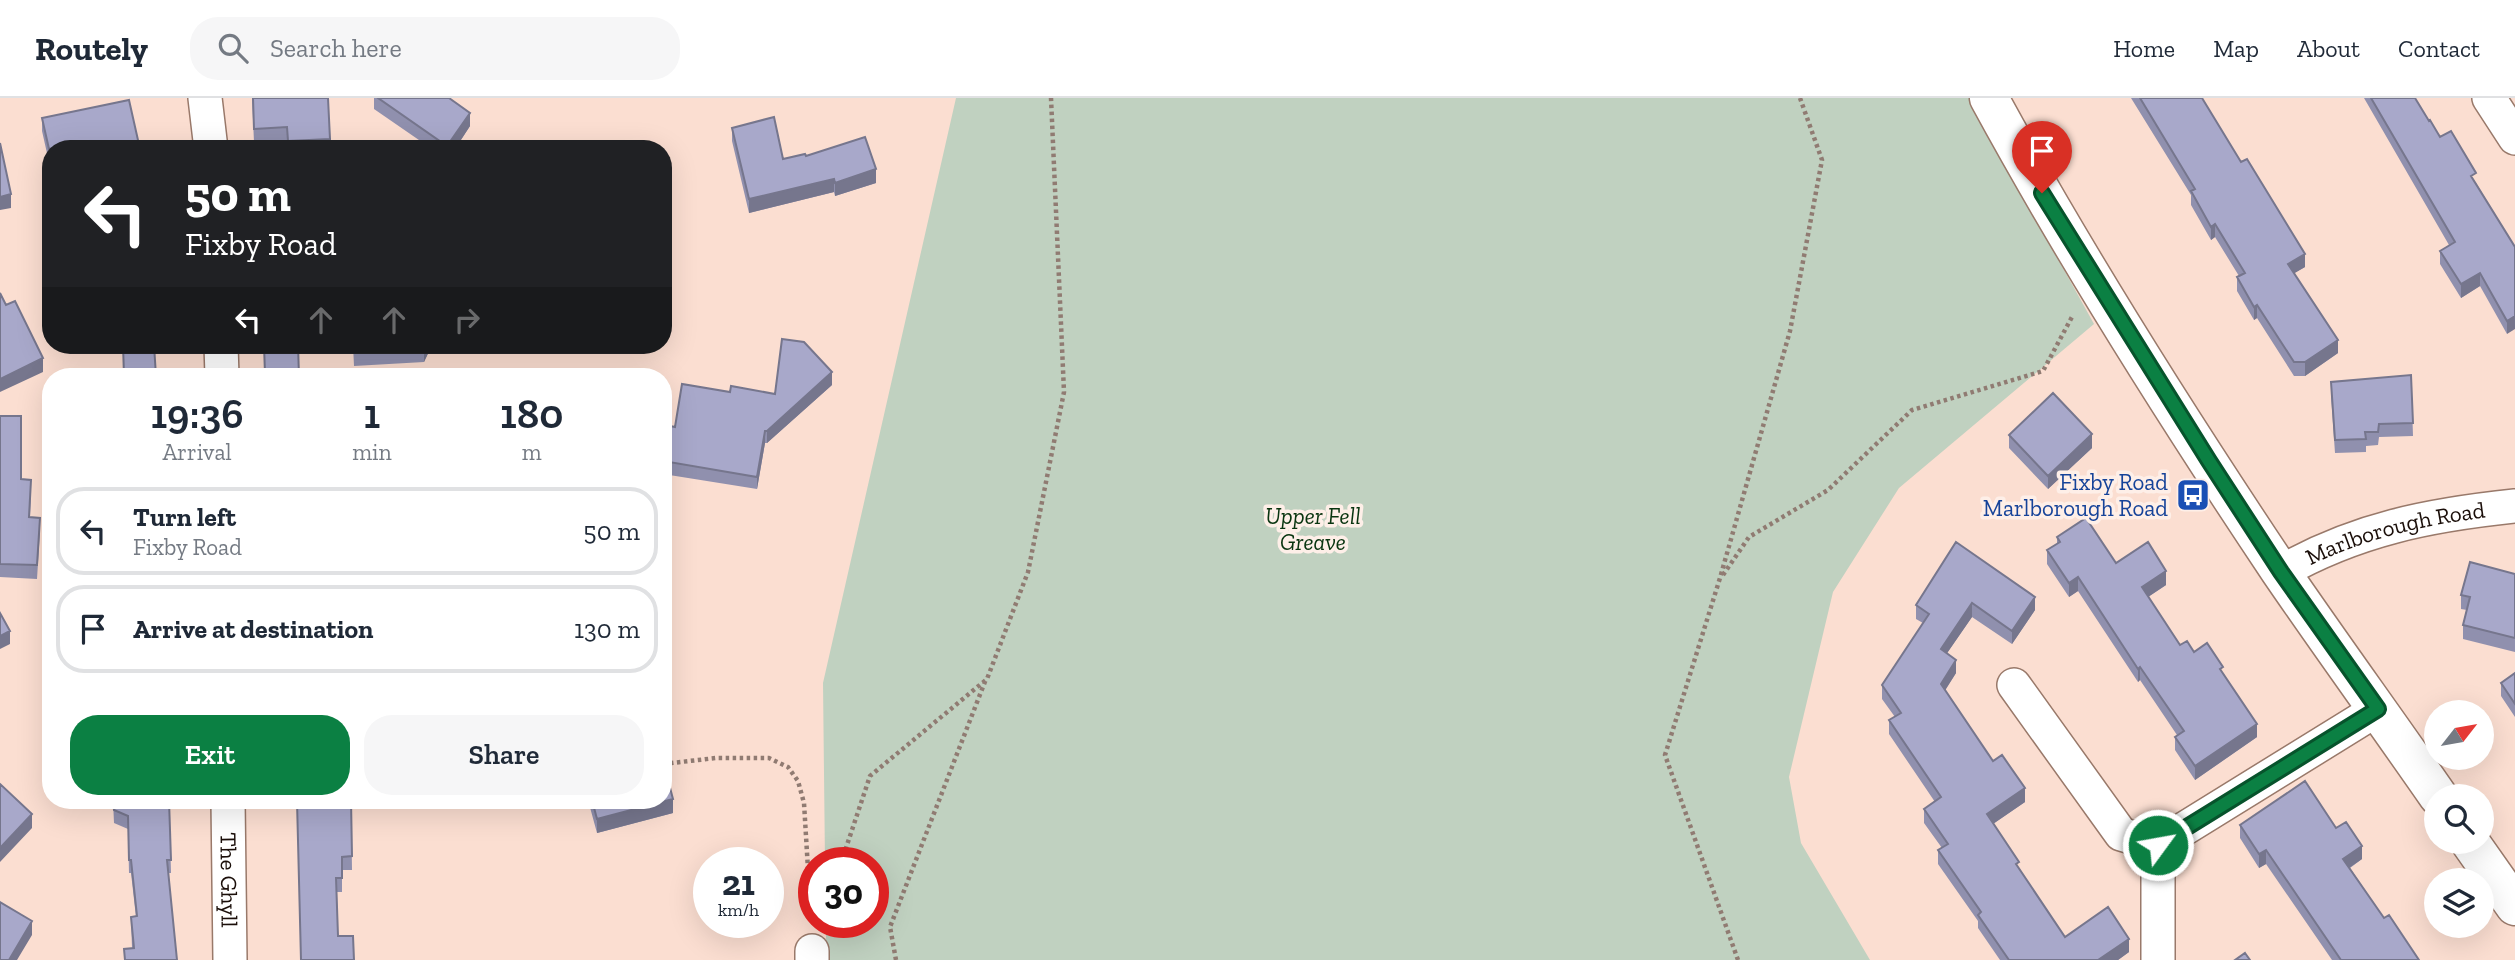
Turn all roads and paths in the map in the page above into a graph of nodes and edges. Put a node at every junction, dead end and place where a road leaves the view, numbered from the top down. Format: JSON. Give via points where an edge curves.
{"nodes":[{"id":1,"x":205,"y":98,"type":"edge"},
{"id":2,"x":1051,"y":98,"type":"edge"},
{"id":3,"x":1800,"y":98,"type":"edge"},
{"id":4,"x":1989,"y":98,"type":"edge"},
{"id":5,"x":2489,"y":98,"type":"edge"},
{"id":6,"x":2515,"y":138,"type":"edge"},
{"id":7,"x":210,"y":140,"type":"edge"},
{"id":8,"x":2094,"y":278,"type":"junction"},
{"id":9,"x":2515,"y":506,"type":"edge"},
{"id":10,"x":2281,"y":572,"type":"junction"},
{"id":11,"x":1720,"y":578,"type":"junction"},
{"id":12,"x":987,"y":679,"type":"junction"},
{"id":13,"x":2014,"y":685,"type":"dead end"},
{"id":14,"x":2378,"y":709,"type":"junction"},
{"id":15,"x":672,"y":763,"type":"edge"},
{"id":16,"x":2430,"y":784,"type":"edge"},
{"id":17,"x":228,"y":809,"type":"edge"},
{"id":18,"x":2158,"y":845,"type":"junction"},
{"id":19,"x":846,"y":847,"type":"edge"},
{"id":20,"x":2478,"y":854,"type":"edge"},
{"id":21,"x":2515,"y":906,"type":"edge"},
{"id":22,"x":812,"y":956,"type":"edge"},
{"id":23,"x":230,"y":960,"type":"edge"},
{"id":24,"x":896,"y":960,"type":"edge"},
{"id":25,"x":1738,"y":960,"type":"edge"},
{"id":26,"x":2158,"y":960,"type":"edge"}],
"edges":[{"from":1,"to":7,"type":"street"},
{"from":2,"to":12,"type":"path","via":[[1064,392],[1028,572]]},
{"from":3,"to":11,"type":"path","via":[[1822,160],[1790,331]]},
{"from":4,"to":8,"type":"main road"},
{"from":5,"to":6,"type":"street"},
{"from":8,"to":10,"type":"main road"},
{"from":8,"to":11,"type":"path","via":[[2043,370],[1912,410],[1828,490],[1749,537]]},
{"from":9,"to":10,"type":"street","name":"Marlborough Road","via":[[2356,536]]},
{"from":10,"to":14,"type":"main road"},
{"from":11,"to":25,"type":"path","via":[[1665,755]]},
{"from":12,"to":19,"type":"path","via":[[870,776]]},
{"from":12,"to":24,"type":"path","via":[[890,927]]},
{"from":13,"to":18,"type":"street","via":[[2121,834]]},
{"from":14,"to":16,"type":"main road"},
{"from":14,"to":18,"type":"street"},
{"from":15,"to":22,"type":"path","via":[[769,758],[788,767],[804,803]]},
{"from":17,"to":23,"type":"street","name":"The Ghyll"},
{"from":18,"to":26,"type":"street"},
{"from":20,"to":21,"type":"main road"}]}
